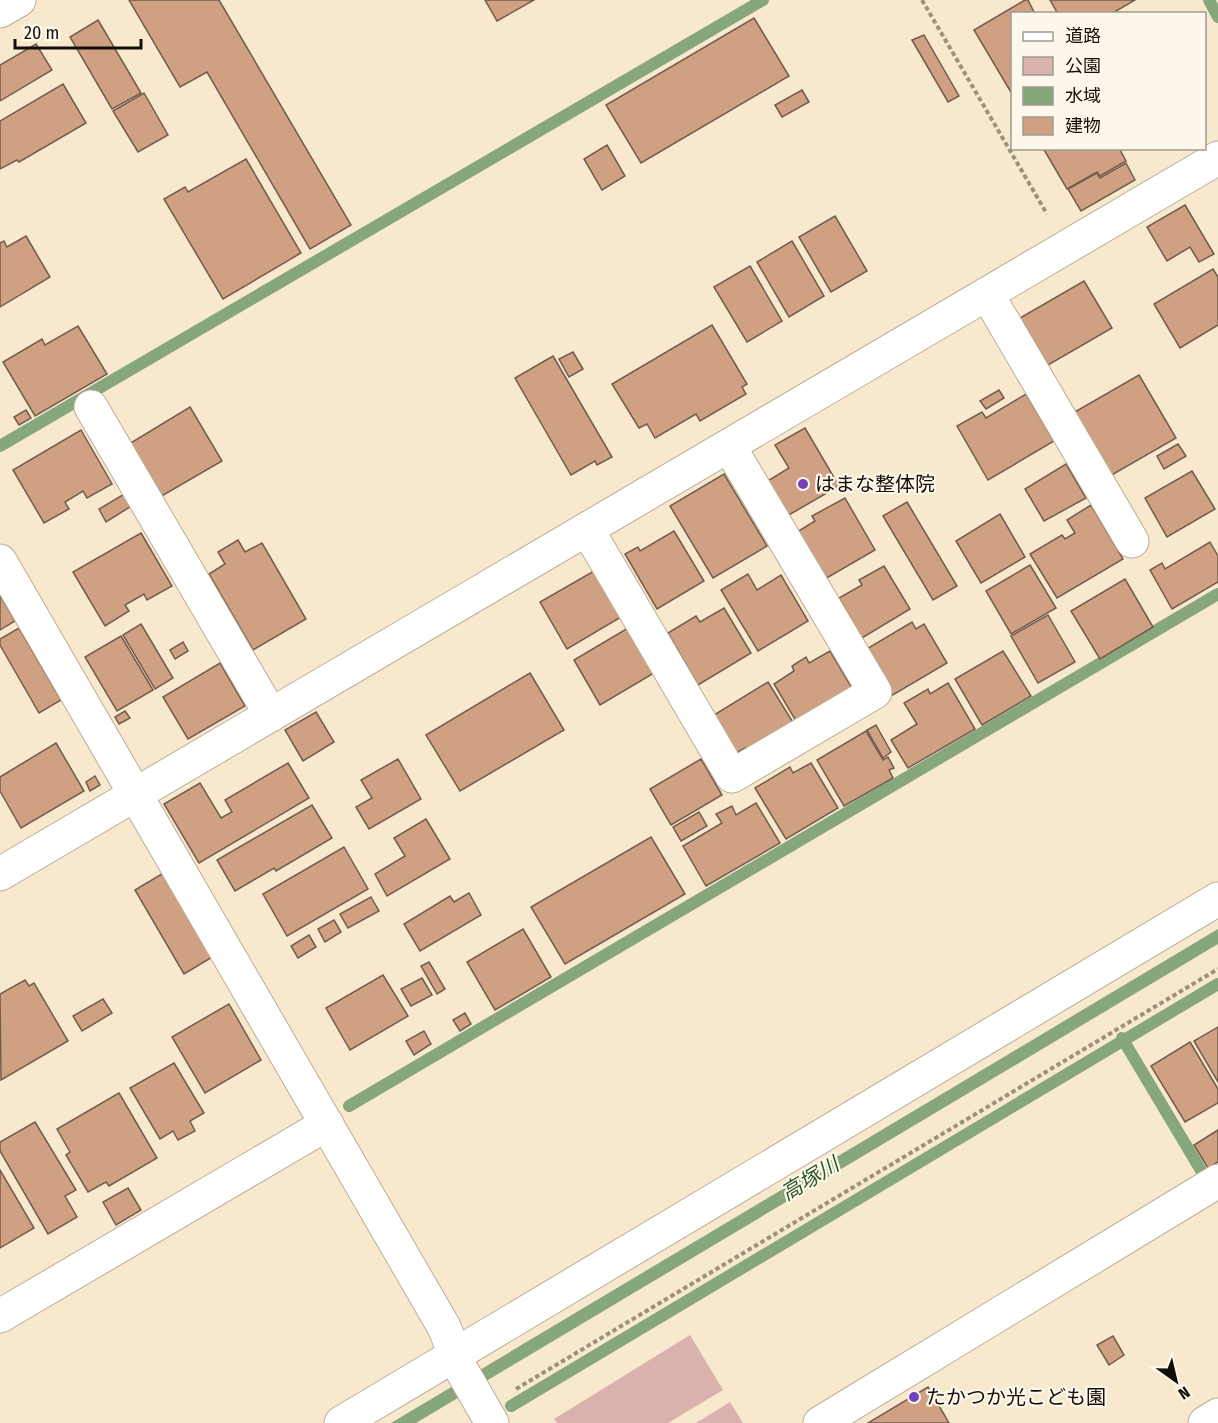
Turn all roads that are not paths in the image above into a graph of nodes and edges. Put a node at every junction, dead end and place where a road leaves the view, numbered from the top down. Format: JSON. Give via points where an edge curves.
{"nodes":[{"id":1,"x":19,"y":0,"type":"edge"},
{"id":2,"x":0,"y":11,"type":"edge"},
{"id":3,"x":1218,"y":158,"type":"edge"},
{"id":4,"x":987,"y":294,"type":"junction"},
{"id":5,"x":91,"y":407,"type":"dead end"},
{"id":6,"x":729,"y":446,"type":"junction"},
{"id":7,"x":587,"y":529,"type":"junction"},
{"id":8,"x":1132,"y":541,"type":"dead end"},
{"id":9,"x":0,"y":561,"type":"edge"},
{"id":10,"x":271,"y":715,"type":"junction"},
{"id":11,"x":136,"y":795,"type":"junction"},
{"id":12,"x":0,"y":874,"type":"edge"},
{"id":13,"x":1218,"y":899,"type":"edge"},
{"id":14,"x":327,"y":1124,"type":"junction"},
{"id":15,"x":1218,"y":1181,"type":"edge"},
{"id":16,"x":0,"y":1316,"type":"edge"},
{"id":17,"x":474,"y":1391,"type":"edge"},
{"id":18,"x":1218,"y":1415,"type":"edge"},
{"id":19,"x":341,"y":1423,"type":"edge"},
{"id":20,"x":820,"y":1423,"type":"edge"},
{"id":21,"x":1205,"y":1423,"type":"edge"}],
"edges":[{"from":1,"to":2,"type":"street"},
{"from":3,"to":4,"type":"street"},
{"from":4,"to":6,"type":"street"},
{"from":4,"to":8,"type":"street"},
{"from":5,"to":10,"type":"street"},
{"from":6,"to":7,"type":"street"},
{"from":6,"to":7,"type":"street","via":[[875,692],[732,776]]},
{"from":7,"to":10,"type":"street"},
{"from":9,"to":11,"type":"street"},
{"from":10,"to":11,"type":"street"},
{"from":11,"to":12,"type":"street"},
{"from":11,"to":14,"type":"street"},
{"from":13,"to":17,"type":"street"},
{"from":14,"to":16,"type":"street"},
{"from":14,"to":17,"type":"street","via":[[444,1327]]},
{"from":15,"to":20,"type":"street"},
{"from":17,"to":19,"type":"street"},
{"from":18,"to":21,"type":"street"}]}
